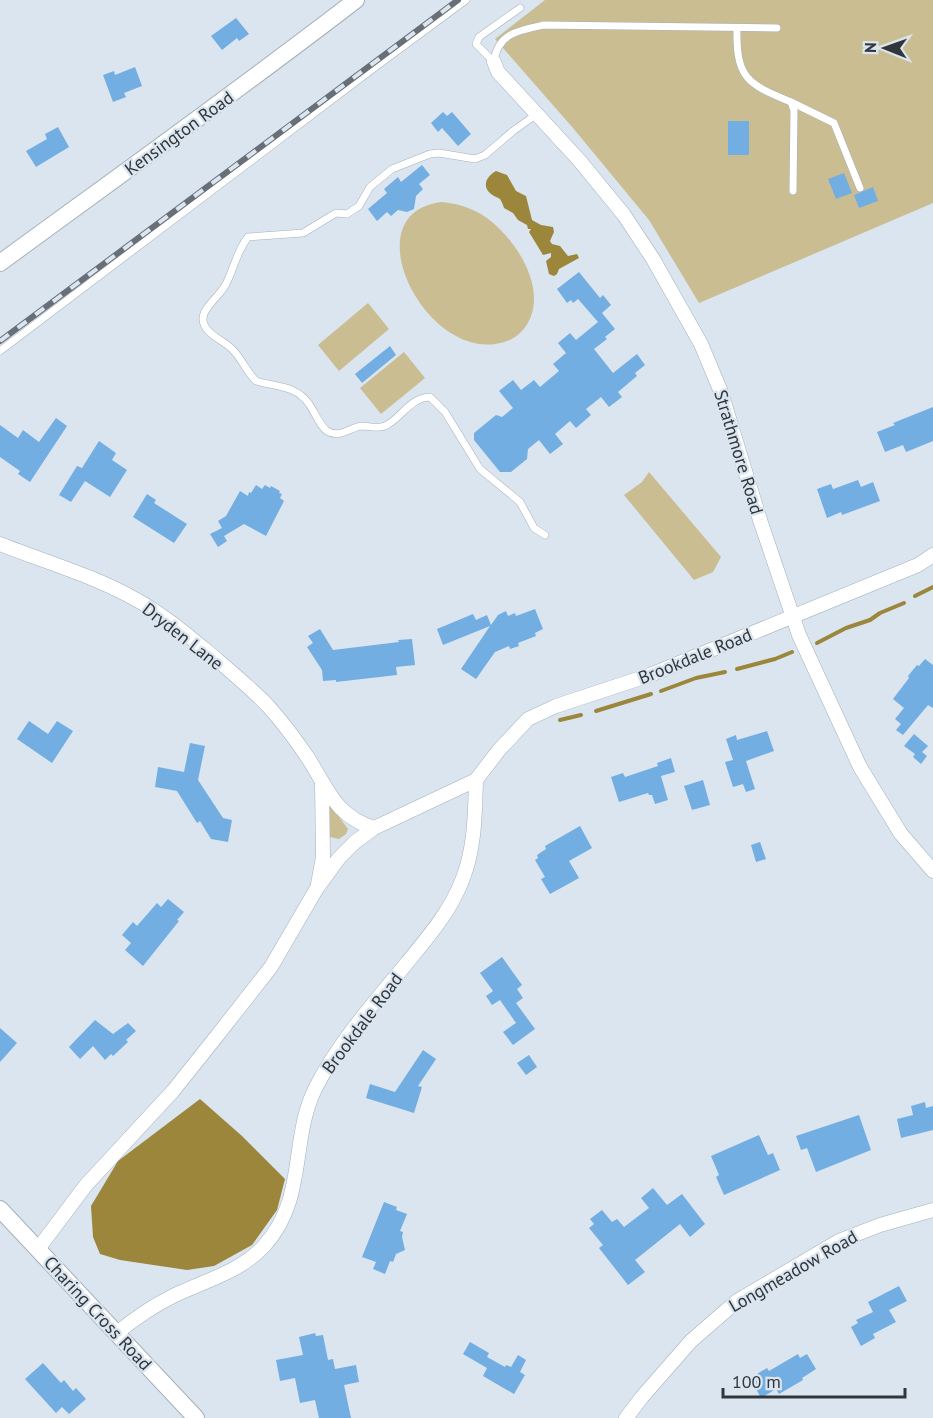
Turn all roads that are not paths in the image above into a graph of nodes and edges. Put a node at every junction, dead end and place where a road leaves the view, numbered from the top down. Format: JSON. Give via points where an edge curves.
{"nodes":[{"id":1,"x":356,"y":0,"type":"edge"},
{"id":2,"x":466,"y":0,"type":"edge"},
{"id":3,"x":520,"y":8,"type":"dead end"},
{"id":4,"x":737,"y":28,"type":"junction"},
{"id":5,"x":777,"y":28,"type":"dead end"},
{"id":6,"x":494,"y":62,"type":"junction"},
{"id":7,"x":791,"y":102,"type":"junction"},
{"id":8,"x":537,"y":114,"type":"junction"},
{"id":9,"x":860,"y":188,"type":"dead end"},
{"id":10,"x":794,"y":191,"type":"dead end"},
{"id":11,"x":0,"y":263,"type":"edge"},
{"id":12,"x":0,"y":351,"type":"edge"},
{"id":13,"x":545,"y":535,"type":"dead end"},
{"id":14,"x":0,"y":544,"type":"edge"},
{"id":15,"x":933,"y":555,"type":"edge"},
{"id":16,"x":792,"y":616,"type":"junction"},
{"id":17,"x":476,"y":780,"type":"junction"},
{"id":18,"x":322,"y":785,"type":"junction"},
{"id":19,"x":374,"y":828,"type":"junction"},
{"id":20,"x":933,"y":871,"type":"edge"},
{"id":21,"x":317,"y":888,"type":"junction"},
{"id":22,"x":0,"y":1209,"type":"edge"},
{"id":23,"x":933,"y":1210,"type":"edge"},
{"id":24,"x":38,"y":1249,"type":"junction"},
{"id":25,"x":117,"y":1334,"type":"junction"},
{"id":26,"x":196,"y":1418,"type":"edge"},
{"id":27,"x":626,"y":1418,"type":"edge"}],
"edges":[{"from":1,"to":11,"type":"street","name":"Kensington Road","via":[[241,89]]},
{"from":2,"to":12,"type":"lane"},
{"from":3,"to":6,"type":"lane","via":[[479,37],[476,44]]},
{"from":4,"to":5,"type":"lane"},
{"from":4,"to":6,"type":"lane","via":[[544,25],[515,31],[505,38]]},
{"from":4,"to":7,"type":"lane","via":[[741,69],[748,80]]},
{"from":6,"to":8,"type":"street","name":"Strathmore Road","via":[[498,72]]},
{"from":7,"to":9,"type":"lane","via":[[834,123]]},
{"from":7,"to":10,"type":"lane"},
{"from":8,"to":13,"type":"lane","via":[[475,159],[439,153],[392,169],[370,187],[359,206],[347,214],[336,213],[303,233],[248,237],[223,291],[203,318],[204,325],[235,352],[256,381],[299,394],[327,431],[335,434],[363,426],[384,426],[413,402],[430,397],[445,412],[480,469],[520,502],[534,528]]},
{"from":8,"to":16,"type":"street","name":"Strathmore Road","via":[[633,228],[701,344],[721,392]]},
{"from":14,"to":18,"type":"street","name":"Dryden Lane","via":[[91,578],[135,599],[173,624],[268,707],[309,759]]},
{"from":15,"to":16,"type":"street","name":"Brookdale Road","via":[[916,566]]},
{"from":16,"to":17,"type":"street","name":"Brookdale Road","via":[[650,675],[528,719]]},
{"from":16,"to":20,"type":"street","name":"Strathmore Road","via":[[860,767],[901,834]]},
{"from":17,"to":19,"type":"street","name":"Brookdale Road"},
{"from":17,"to":25,"type":"street","name":"Brookdale Road","via":[[473,837],[458,892],[434,931],[353,1030],[322,1077],[307,1111],[295,1180],[278,1228],[262,1248],[240,1265],[173,1296]]},
{"from":18,"to":19,"type":"street","name":"Dryden Lane","via":[[350,818]]},
{"from":18,"to":21,"type":"street","name":"Dryden Lane","via":[[322,857]]},
{"from":19,"to":21,"type":"street","name":"Brookdale Road","via":[[339,858]]},
{"from":21,"to":24,"type":"street","name":"Brookdale Road","via":[[271,967],[173,1091],[86,1185]]},
{"from":22,"to":24,"type":"street","name":"Charing Cross Road"},
{"from":23,"to":27,"type":"street","name":"Longmeadow Road","via":[[839,1241],[737,1301],[691,1341]]},
{"from":24,"to":25,"type":"street","name":"Charing Cross Road"},
{"from":25,"to":26,"type":"street","name":"Charing Cross Road"}]}
